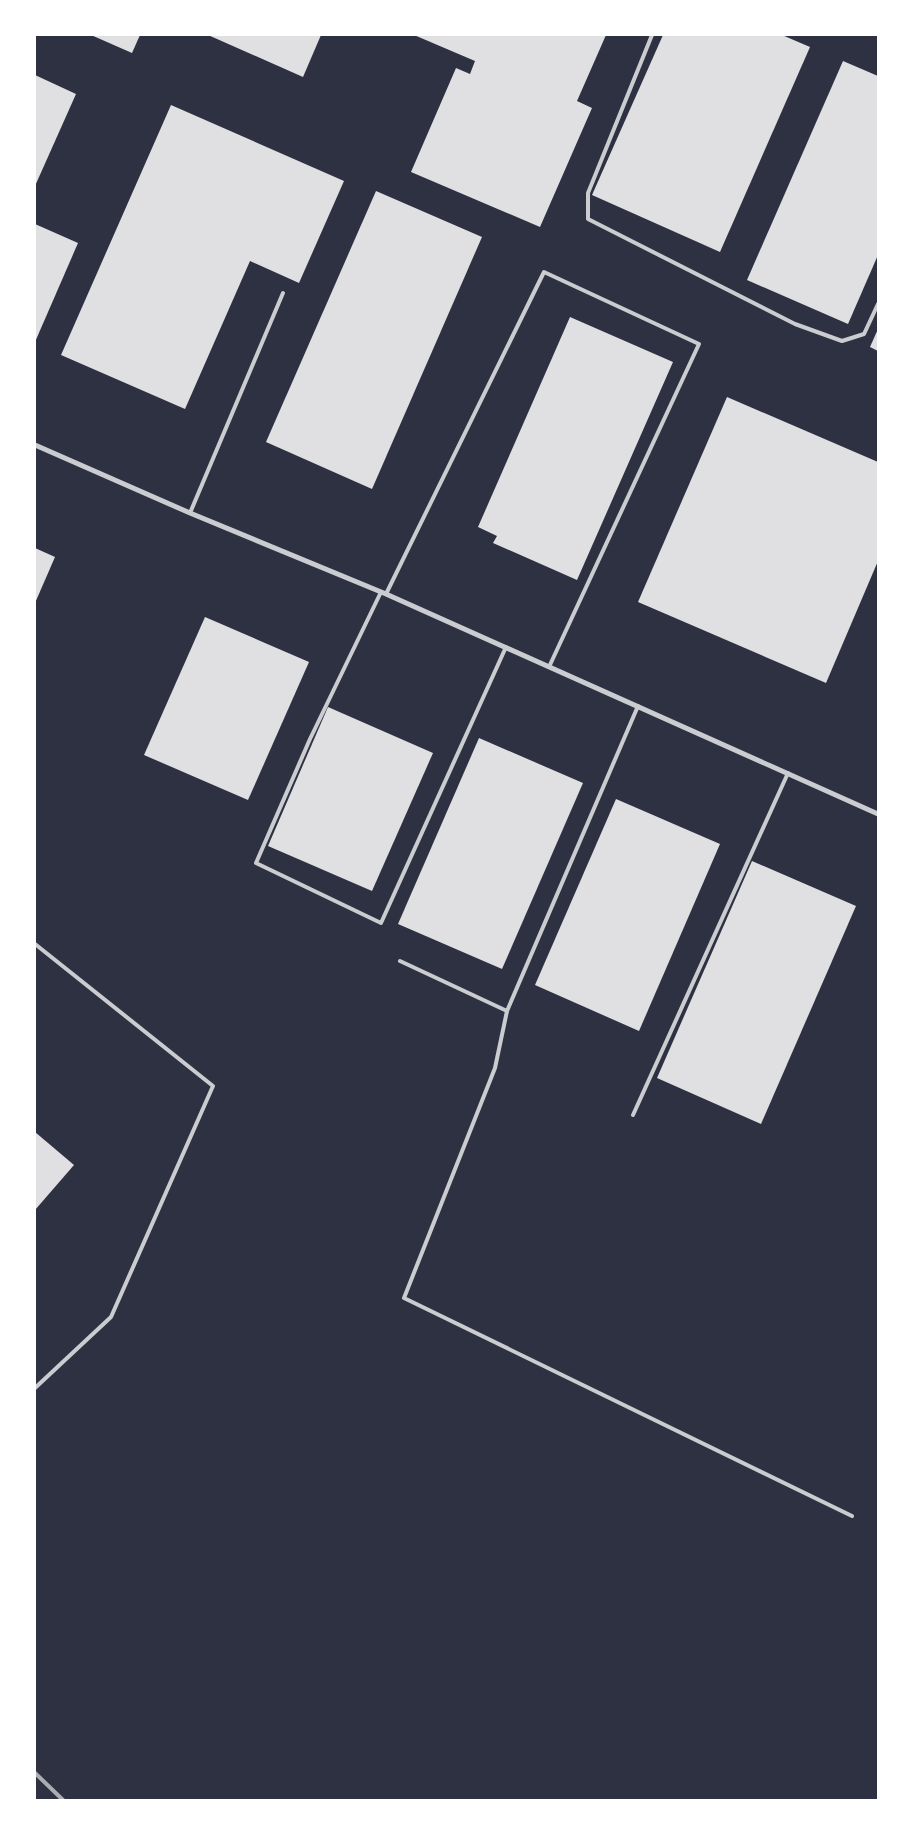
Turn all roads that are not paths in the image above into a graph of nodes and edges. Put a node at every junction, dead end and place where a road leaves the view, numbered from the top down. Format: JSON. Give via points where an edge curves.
{"nodes":[{"id":1,"x":652,"y":35,"type":"edge"},
{"id":2,"x":283,"y":292,"type":"dead end"},
{"id":3,"x":878,"y":304,"type":"edge"},
{"id":4,"x":35,"y":445,"type":"edge"},
{"id":5,"x":190,"y":512,"type":"junction"},
{"id":6,"x":384,"y":593,"type":"junction"},
{"id":7,"x":506,"y":647,"type":"junction"},
{"id":8,"x":549,"y":667,"type":"junction"},
{"id":9,"x":638,"y":706,"type":"junction"},
{"id":10,"x":788,"y":773,"type":"junction"},
{"id":11,"x":878,"y":814,"type":"edge"},
{"id":12,"x":35,"y":944,"type":"edge"},
{"id":13,"x":400,"y":961,"type":"dead end"},
{"id":14,"x":507,"y":1011,"type":"junction"},
{"id":15,"x":633,"y":1115,"type":"dead end"},
{"id":16,"x":35,"y":1388,"type":"edge"},
{"id":17,"x":852,"y":1516,"type":"dead end"}],
"edges":[{"from":1,"to":3,"type":"lane","via":[[588,193],[588,219],[795,324],[842,340],[864,334]]},
{"from":2,"to":5,"type":"lane"},
{"from":4,"to":5,"type":"street"},
{"from":5,"to":6,"type":"street"},
{"from":6,"to":7,"type":"street"},
{"from":6,"to":7,"type":"lane","via":[[310,739],[256,863],[381,923]]},
{"from":6,"to":8,"type":"lane","via":[[544,272],[698,344]]},
{"from":7,"to":8,"type":"street"},
{"from":8,"to":9,"type":"street"},
{"from":9,"to":10,"type":"street"},
{"from":9,"to":14,"type":"lane"},
{"from":10,"to":11,"type":"street"},
{"from":10,"to":15,"type":"lane"},
{"from":12,"to":16,"type":"lane","via":[[213,1086],[111,1317]]},
{"from":13,"to":14,"type":"lane"},
{"from":14,"to":17,"type":"lane","via":[[495,1068],[404,1298]]}]}
